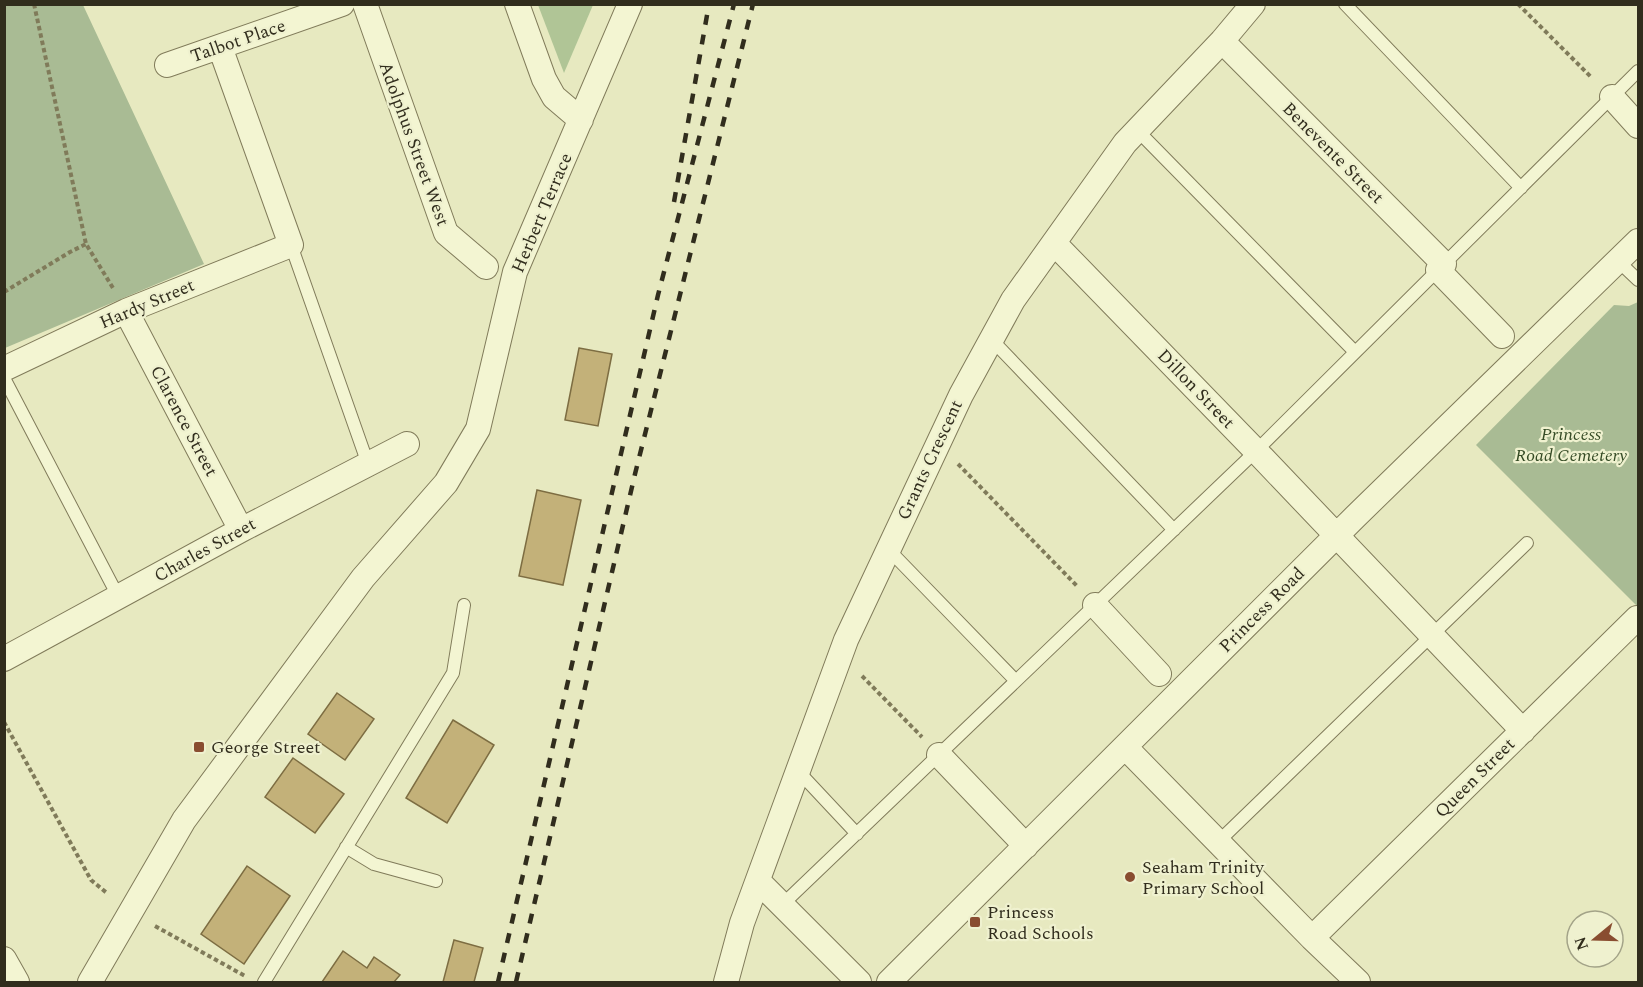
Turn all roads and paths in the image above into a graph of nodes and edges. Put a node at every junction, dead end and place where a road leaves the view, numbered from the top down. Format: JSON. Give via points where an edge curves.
{"nodes":[{"id":1,"x":34,"y":4,"type":"edge"},
{"id":2,"x":342,"y":4,"type":"edge"},
{"id":3,"x":365,"y":4,"type":"edge"},
{"id":4,"x":517,"y":4,"type":"edge"},
{"id":5,"x":630,"y":4,"type":"edge"},
{"id":6,"x":1253,"y":4,"type":"edge"},
{"id":7,"x":1345,"y":4,"type":"edge"},
{"id":8,"x":1518,"y":4,"type":"edge"},
{"id":9,"x":1222,"y":41,"type":"junction"},
{"id":10,"x":220,"y":47,"type":"junction"},
{"id":11,"x":167,"y":65,"type":"dead end"},
{"id":12,"x":1638,"y":71,"type":"edge"},
{"id":13,"x":1612,"y":97,"type":"junction"},
{"id":14,"x":581,"y":120,"type":"junction"},
{"id":15,"x":1638,"y":126,"type":"edge"},
{"id":16,"x":1137,"y":130,"type":"junction"},
{"id":17,"x":1521,"y":188,"type":"junction"},
{"id":18,"x":1638,"y":241,"type":"edge"},
{"id":19,"x":1054,"y":243,"type":"junction"},
{"id":20,"x":86,"y":244,"type":"junction"},
{"id":21,"x":291,"y":245,"type":"junction"},
{"id":22,"x":1618,"y":261,"type":"junction"},
{"id":23,"x":486,"y":267,"type":"dead end"},
{"id":24,"x":1441,"y":267,"type":"junction"},
{"id":25,"x":1638,"y":280,"type":"edge"},
{"id":26,"x":4,"y":292,"type":"edge"},
{"id":27,"x":126,"y":311,"type":"junction"},
{"id":28,"x":1502,"y":336,"type":"dead end"},
{"id":29,"x":991,"y":339,"type":"junction"},
{"id":30,"x":1355,"y":352,"type":"junction"},
{"id":31,"x":4,"y":369,"type":"edge"},
{"id":32,"x":4,"y":378,"type":"edge"},
{"id":33,"x":407,"y":444,"type":"dead end"},
{"id":34,"x":938,"y":444,"type":"junction"},
{"id":35,"x":1256,"y":451,"type":"junction"},
{"id":36,"x":368,"y":464,"type":"junction"},
{"id":37,"x":241,"y":530,"type":"junction"},
{"id":38,"x":1174,"y":530,"type":"junction"},
{"id":39,"x":1337,"y":535,"type":"junction"},
{"id":40,"x":1527,"y":543,"type":"dead end"},
{"id":41,"x":888,"y":549,"type":"junction"},
{"id":42,"x":119,"y":598,"type":"junction"},
{"id":43,"x":464,"y":605,"type":"dead end"},
{"id":44,"x":1095,"y":605,"type":"junction"},
{"id":45,"x":1636,"y":618,"type":"dead end"},
{"id":46,"x":1432,"y":635,"type":"junction"},
{"id":47,"x":841,"y":654,"type":"junction"},
{"id":48,"x":4,"y":659,"type":"edge"},
{"id":49,"x":1159,"y":674,"type":"dead end"},
{"id":50,"x":1016,"y":681,"type":"junction"},
{"id":51,"x":4,"y":722,"type":"edge"},
{"id":52,"x":1523,"y":731,"type":"junction"},
{"id":53,"x":1126,"y":748,"type":"junction"},
{"id":54,"x":939,"y":755,"type":"junction"},
{"id":55,"x":798,"y":771,"type":"junction"},
{"id":56,"x":857,"y":834,"type":"junction"},
{"id":57,"x":1218,"y":842,"type":"junction"},
{"id":58,"x":1026,"y":846,"type":"junction"},
{"id":59,"x":346,"y":847,"type":"junction"},
{"id":60,"x":436,"y":881,"type":"dead end"},
{"id":61,"x":758,"y":881,"type":"junction"},
{"id":62,"x":108,"y":894,"type":"dead end"},
{"id":63,"x":783,"y":904,"type":"junction"},
{"id":64,"x":146,"y":920,"type":"dead end"},
{"id":65,"x":1312,"y":939,"type":"junction"},
{"id":66,"x":4,"y":959,"type":"edge"},
{"id":67,"x":248,"y":978,"type":"dead end"},
{"id":68,"x":893,"y":981,"type":"edge"},
{"id":69,"x":17,"y":982,"type":"edge"},
{"id":70,"x":90,"y":982,"type":"edge"},
{"id":71,"x":264,"y":982,"type":"edge"},
{"id":72,"x":726,"y":982,"type":"edge"},
{"id":73,"x":860,"y":982,"type":"edge"},
{"id":74,"x":1358,"y":982,"type":"edge"}],
"edges":[{"from":1,"to":20,"type":"path"},
{"from":2,"to":10,"type":"street","name":"Talbot Place"},
{"from":3,"to":23,"type":"street","name":"Adolphus Street West","via":[[446,233]]},
{"from":4,"to":14,"type":"street","via":[[544,79],[554,97]]},
{"from":5,"to":14,"type":"street","name":"Herbert Terrace"},
{"from":6,"to":9,"type":"street","name":"Grants Crescent"},
{"from":7,"to":17,"type":"lane"},
{"from":8,"to":13,"type":"path"},
{"from":9,"to":16,"type":"street","name":"Grants Crescent"},
{"from":9,"to":24,"type":"street","name":"Benevente Street"},
{"from":10,"to":11,"type":"street","name":"Talbot Place"},
{"from":10,"to":21,"type":"street"},
{"from":12,"to":13,"type":"lane"},
{"from":13,"to":15,"type":"street"},
{"from":13,"to":17,"type":"lane"},
{"from":14,"to":70,"type":"street","name":"Herbert Terrace","via":[[515,272],[478,429],[446,483],[363,579],[184,820]]},
{"from":16,"to":19,"type":"street","name":"Grants Crescent"},
{"from":16,"to":30,"type":"lane"},
{"from":17,"to":24,"type":"lane"},
{"from":18,"to":22,"type":"street","name":"Princess Road"},
{"from":19,"to":29,"type":"street","name":"Grants Crescent","via":[[1013,300]]},
{"from":19,"to":35,"type":"street","name":"Dillon Street"},
{"from":20,"to":26,"type":"path"},
{"from":20,"to":27,"type":"path"},
{"from":21,"to":27,"type":"street","name":"Hardy Street"},
{"from":21,"to":36,"type":"lane"},
{"from":22,"to":25,"type":"lane"},
{"from":22,"to":39,"type":"street","name":"Princess Road"},
{"from":24,"to":28,"type":"street","name":"Benevente Street"},
{"from":24,"to":30,"type":"lane"},
{"from":27,"to":31,"type":"street","name":"Hardy Street"},
{"from":27,"to":37,"type":"street","name":"Clarence Street"},
{"from":29,"to":34,"type":"street","name":"Grants Crescent"},
{"from":29,"to":38,"type":"lane"},
{"from":30,"to":35,"type":"lane"},
{"from":32,"to":42,"type":"lane"},
{"from":33,"to":36,"type":"street","name":"Charles Street"},
{"from":34,"to":41,"type":"street","name":"Grants Crescent"},
{"from":34,"to":44,"type":"path"},
{"from":35,"to":38,"type":"lane"},
{"from":35,"to":39,"type":"street","name":"Dillon Street"},
{"from":36,"to":37,"type":"street","name":"Charles Street"},
{"from":37,"to":42,"type":"street","name":"Charles Street"},
{"from":38,"to":44,"type":"lane"},
{"from":39,"to":46,"type":"street","name":"Dillon Street"},
{"from":39,"to":53,"type":"street","name":"Princess Road"},
{"from":40,"to":46,"type":"lane"},
{"from":41,"to":47,"type":"street","name":"Grants Crescent"},
{"from":41,"to":50,"type":"lane"},
{"from":42,"to":48,"type":"street","name":"Charles Street"},
{"from":43,"to":59,"type":"lane","via":[[453,673]]},
{"from":44,"to":49,"type":"street"},
{"from":44,"to":50,"type":"lane"},
{"from":45,"to":52,"type":"street","name":"Queen Street"},
{"from":46,"to":52,"type":"street","name":"Dillon Street"},
{"from":46,"to":57,"type":"lane"},
{"from":47,"to":54,"type":"path"},
{"from":47,"to":55,"type":"street","name":"Grants Crescent"},
{"from":50,"to":54,"type":"lane"},
{"from":51,"to":62,"type":"path","via":[[91,880]]},
{"from":52,"to":65,"type":"street","name":"Queen Street"},
{"from":53,"to":57,"type":"street"},
{"from":53,"to":58,"type":"street","name":"Princess Road"},
{"from":54,"to":56,"type":"lane"},
{"from":54,"to":58,"type":"street"},
{"from":55,"to":56,"type":"lane"},
{"from":55,"to":61,"type":"street","name":"Grants Crescent"},
{"from":56,"to":63,"type":"lane"},
{"from":57,"to":65,"type":"street"},
{"from":58,"to":68,"type":"street","name":"Princess Road"},
{"from":59,"to":60,"type":"lane","via":[[374,864]]},
{"from":59,"to":71,"type":"lane"},
{"from":61,"to":63,"type":"street"},
{"from":61,"to":72,"type":"street","name":"Grants Crescent"},
{"from":63,"to":73,"type":"street"},
{"from":64,"to":67,"type":"path"},
{"from":65,"to":74,"type":"street"},
{"from":66,"to":69,"type":"street"}]}
